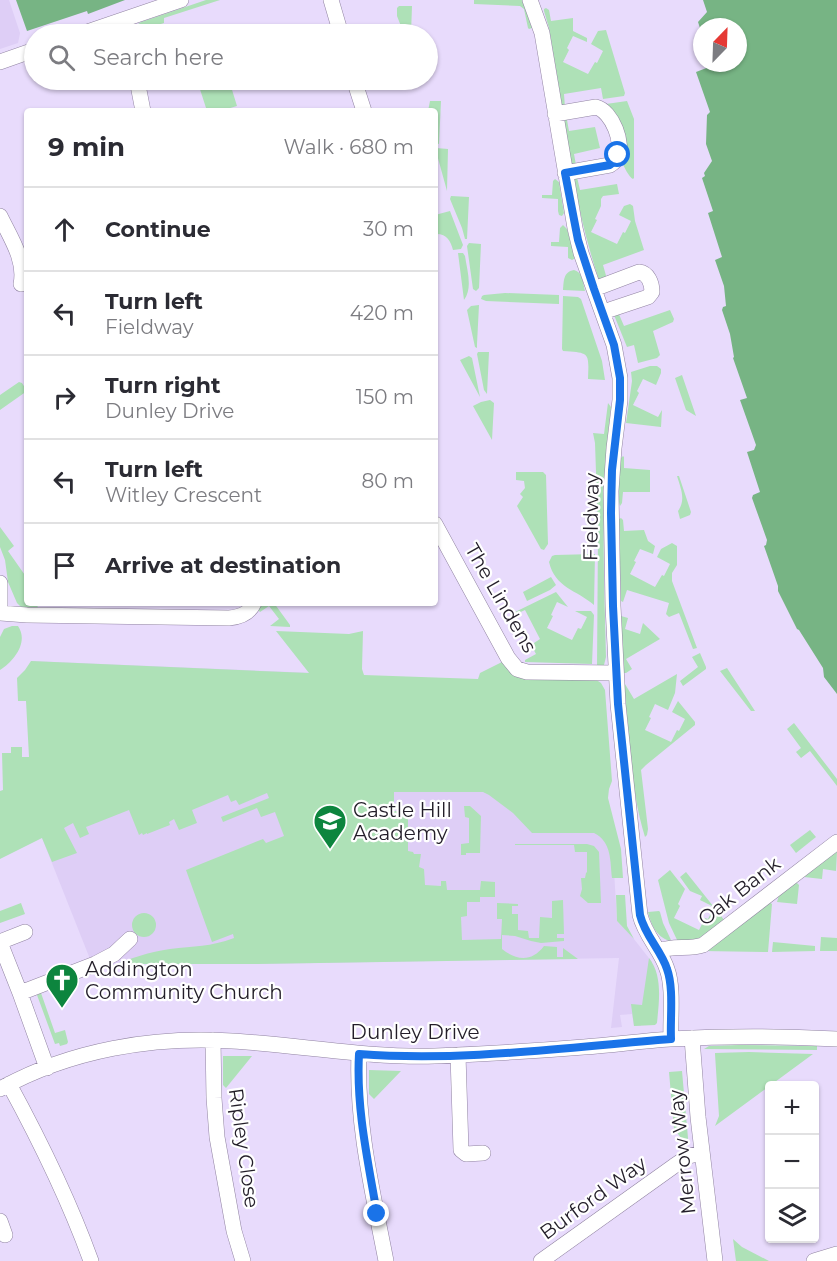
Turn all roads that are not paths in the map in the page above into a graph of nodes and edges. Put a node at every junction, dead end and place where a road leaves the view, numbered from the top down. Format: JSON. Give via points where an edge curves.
{"nodes":[{"id":1,"x":181,"y":0,"type":"edge"},
{"id":2,"x":331,"y":0,"type":"edge"},
{"id":3,"x":530,"y":0,"type":"edge"},
{"id":4,"x":132,"y":24,"type":"edge"},
{"id":5,"x":338,"y":24,"type":"edge"},
{"id":6,"x":24,"y":54,"type":"edge"},
{"id":7,"x":0,"y":62,"type":"edge"},
{"id":8,"x":139,"y":90,"type":"edge"},
{"id":9,"x":357,"y":90,"type":"edge"},
{"id":10,"x":142,"y":108,"type":"edge"},
{"id":11,"x":363,"y":108,"type":"edge"},
{"id":12,"x":555,"y":114,"type":"junction"},
{"id":13,"x":565,"y":173,"type":"junction"},
{"id":14,"x":0,"y":216,"type":"edge"},
{"id":15,"x":21,"y":284,"type":"dead end"},
{"id":16,"x":594,"y":289,"type":"junction"},
{"id":17,"x":603,"y":312,"type":"junction"},
{"id":18,"x":438,"y":530,"type":"edge"},
{"id":19,"x":0,"y":583,"type":"edge"},
{"id":20,"x":0,"y":605,"type":"edge"},
{"id":21,"x":253,"y":606,"type":"edge"},
{"id":22,"x":0,"y":613,"type":"edge"},
{"id":23,"x":615,"y":673,"type":"junction"},
{"id":24,"x":837,"y":842,"type":"edge"},
{"id":25,"x":25,"y":932,"type":"dead end"},
{"id":26,"x":130,"y":939,"type":"dead end"},
{"id":27,"x":659,"y":951,"type":"junction"},
{"id":28,"x":20,"y":993,"type":"junction"},
{"id":29,"x":692,"y":1038,"type":"junction"},
{"id":30,"x":671,"y":1039,"type":"junction"},
{"id":31,"x":213,"y":1040,"type":"junction"},
{"id":32,"x":837,"y":1040,"type":"edge"},
{"id":33,"x":359,"y":1054,"type":"junction"},
{"id":34,"x":458,"y":1055,"type":"junction"},
{"id":35,"x":47,"y":1068,"type":"junction"},
{"id":36,"x":4,"y":1086,"type":"edge"},
{"id":37,"x":483,"y":1153,"type":"dead end"},
{"id":38,"x":702,"y":1153,"type":"junction"},
{"id":39,"x":837,"y":1254,"type":"edge"},
{"id":40,"x":91,"y":1261,"type":"edge"},
{"id":41,"x":243,"y":1261,"type":"edge"},
{"id":42,"x":387,"y":1261,"type":"edge"},
{"id":43,"x":541,"y":1261,"type":"edge"},
{"id":44,"x":715,"y":1261,"type":"edge"},
{"id":45,"x":814,"y":1261,"type":"edge"}],
"edges":[{"from":1,"to":4,"type":"street"},
{"from":2,"to":5,"type":"street"},
{"from":3,"to":12,"type":"street","name":"Fieldway","via":[[542,33]]},
{"from":6,"to":7,"type":"street"},
{"from":8,"to":10,"type":"street"},
{"from":9,"to":11,"type":"street"},
{"from":12,"to":13,"type":"street","name":"Fieldway"},
{"from":12,"to":13,"type":"street","via":[[600,108],[612,120],[617,137],[618,155],[613,163]]},
{"from":13,"to":16,"type":"street","name":"Fieldway","via":[[581,253]]},
{"from":14,"to":15,"type":"street","via":[[21,262]]},
{"from":16,"to":17,"type":"street","name":"Fieldway"},
{"from":16,"to":17,"type":"street","via":[[639,272],[647,275],[650,282],[652,292],[648,297]]},
{"from":17,"to":23,"type":"street","name":"Fieldway","via":[[617,356],[620,389],[611,513]]},
{"from":18,"to":23,"type":"street","name":"The Lindens","via":[[517,669]]},
{"from":19,"to":20,"type":"street"},
{"from":21,"to":22,"type":"street","via":[[246,614],[229,618]]},
{"from":23,"to":27,"type":"street","name":"Fieldway","via":[[640,915]]},
{"from":24,"to":27,"type":"street","name":"Oak Bank","via":[[703,945]]},
{"from":25,"to":28,"type":"street","via":[[2,941],[1,945]]},
{"from":26,"to":28,"type":"street","via":[[95,964]]},
{"from":27,"to":30,"type":"street","name":"Fieldway","via":[[669,977]]},
{"from":28,"to":35,"type":"street"},
{"from":29,"to":30,"type":"street","name":"Dunley Drive"},
{"from":29,"to":32,"type":"street","name":"Dunley Drive"},
{"from":29,"to":38,"type":"street","name":"Merrow Way"},
{"from":30,"to":34,"type":"street","name":"Dunley Drive"},
{"from":31,"to":33,"type":"street","name":"Dunley Drive"},
{"from":31,"to":35,"type":"street","name":"Dunley Drive","via":[[127,1046]]},
{"from":31,"to":41,"type":"street","name":"Ripley Close","via":[[218,1143]]},
{"from":33,"to":34,"type":"street","name":"Dunley Drive"},
{"from":33,"to":42,"type":"street","via":[[364,1143]]},
{"from":34,"to":37,"type":"street","via":[[461,1150],[466,1154]]},
{"from":35,"to":36,"type":"street","name":"Dunley Drive"},
{"from":36,"to":40,"type":"street","via":[[59,1183]]},
{"from":38,"to":43,"type":"street","name":"Burford Way","via":[[682,1161]]},
{"from":38,"to":44,"type":"street","name":"Merrow Way"},
{"from":39,"to":45,"type":"street"}]}
